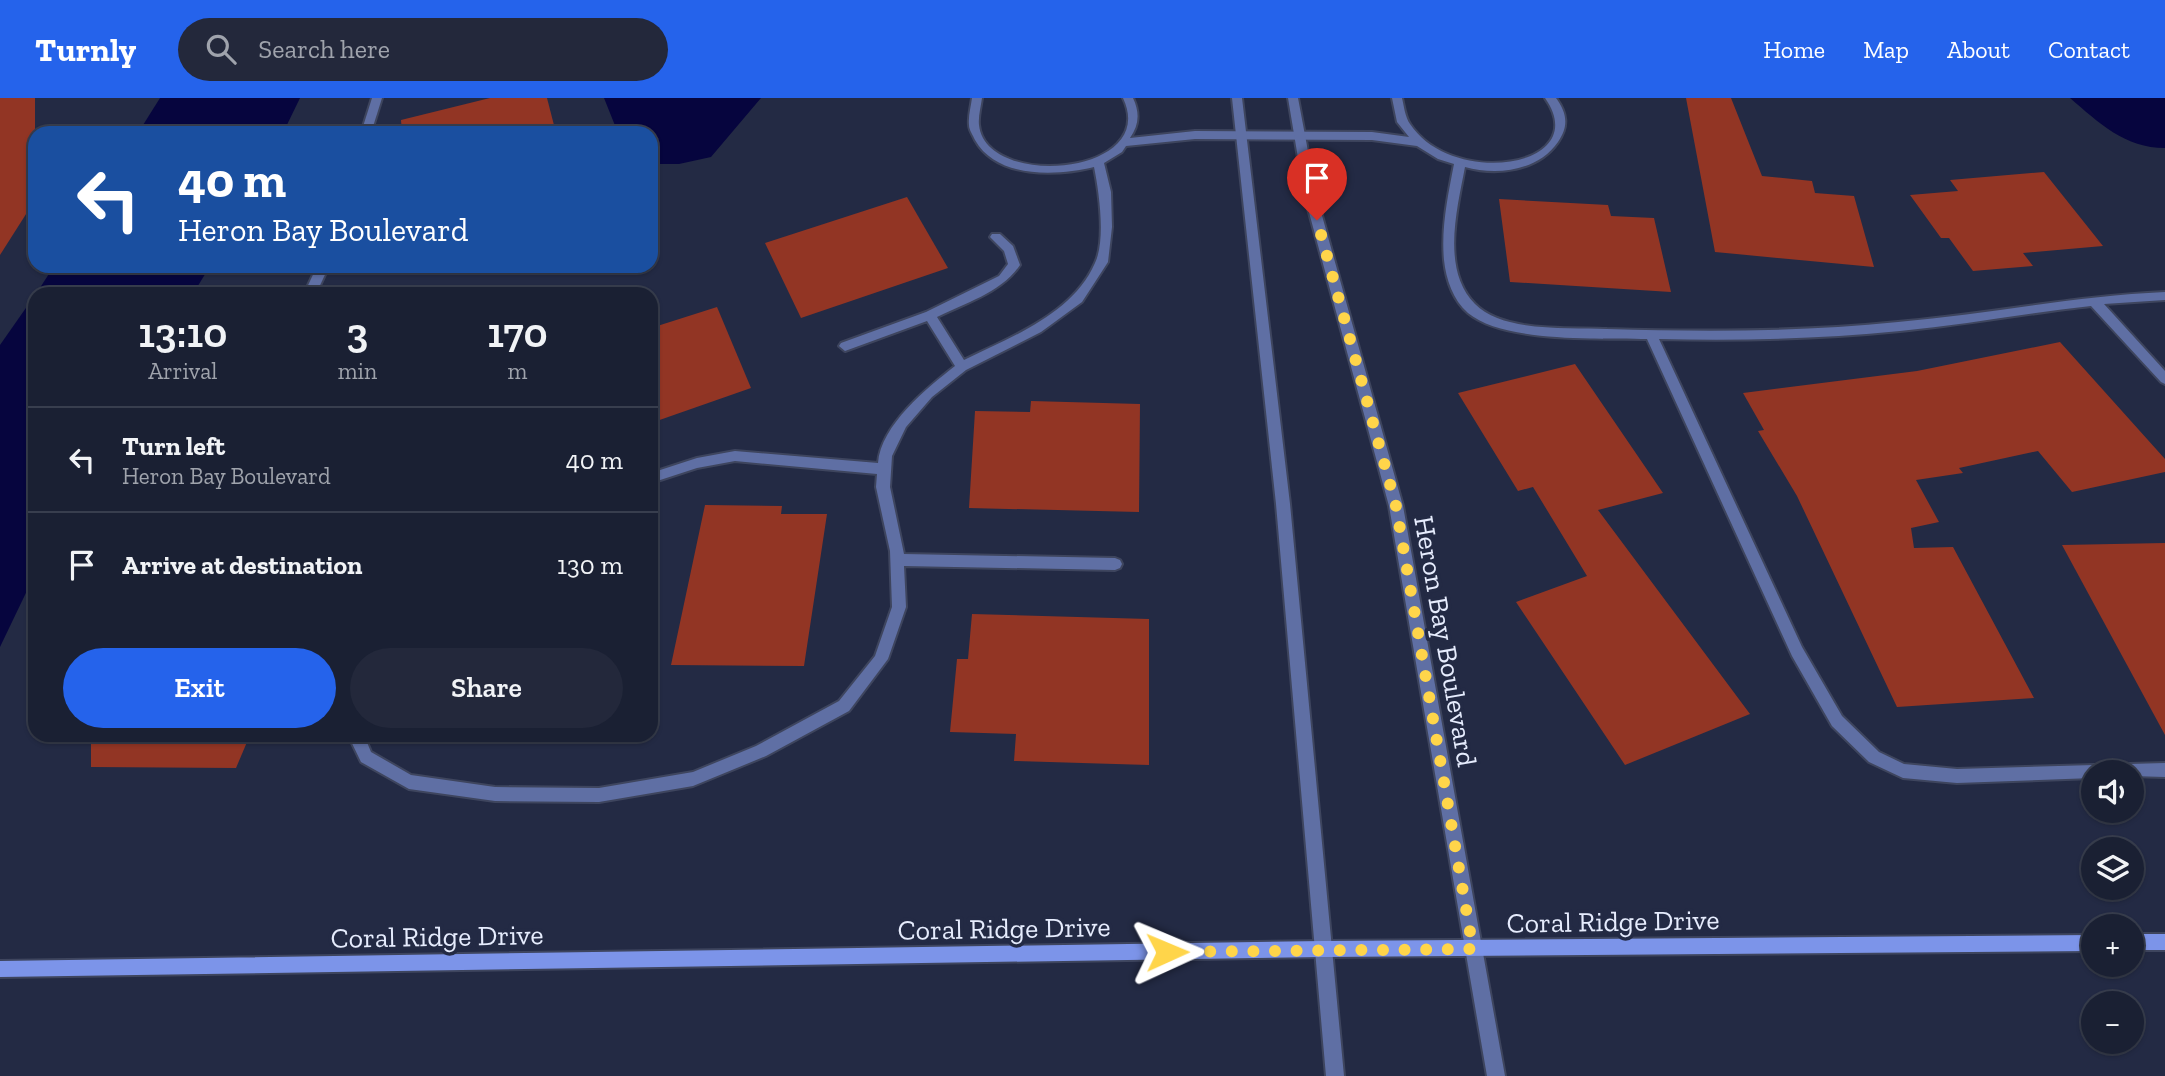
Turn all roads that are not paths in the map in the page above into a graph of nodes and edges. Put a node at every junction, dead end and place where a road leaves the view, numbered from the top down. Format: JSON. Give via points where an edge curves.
{"nodes":[{"id":1,"x":377,"y":98,"type":"edge"},
{"id":2,"x":977,"y":98,"type":"edge"},
{"id":3,"x":1128,"y":98,"type":"edge"},
{"id":4,"x":1237,"y":98,"type":"edge"},
{"id":5,"x":1293,"y":98,"type":"edge"},
{"id":6,"x":1397,"y":98,"type":"edge"},
{"id":7,"x":1550,"y":98,"type":"edge"},
{"id":8,"x":368,"y":126,"type":"edge"},
{"id":9,"x":1240,"y":135,"type":"junction"},
{"id":10,"x":1299,"y":135,"type":"junction"},
{"id":11,"x":1417,"y":142,"type":"junction"},
{"id":12,"x":1122,"y":143,"type":"junction"},
{"id":13,"x":1098,"y":161,"type":"junction"},
{"id":14,"x":1460,"y":163,"type":"junction"},
{"id":15,"x":996,"y":237,"type":"dead end"},
{"id":16,"x":2165,"y":296,"type":"edge"},
{"id":17,"x":2093,"y":300,"type":"junction"},
{"id":18,"x":930,"y":315,"type":"junction"},
{"id":19,"x":1651,"y":335,"type":"junction"},
{"id":20,"x":845,"y":346,"type":"dead end"},
{"id":21,"x":962,"y":367,"type":"junction"},
{"id":22,"x":2165,"y":379,"type":"edge"},
{"id":23,"x":884,"y":469,"type":"junction"},
{"id":24,"x":658,"y":476,"type":"edge"},
{"id":25,"x":898,"y":560,"type":"junction"},
{"id":26,"x":1115,"y":564,"type":"dead end"},
{"id":27,"x":359,"y":742,"type":"edge"},
{"id":28,"x":2165,"y":771,"type":"edge"},
{"id":29,"x":2165,"y":942,"type":"edge"},
{"id":30,"x":2081,"y":943,"type":"edge"},
{"id":31,"x":2144,"y":943,"type":"edge"},
{"id":32,"x":1473,"y":949,"type":"junction"},
{"id":33,"x":1323,"y":950,"type":"junction"},
{"id":34,"x":0,"y":969,"type":"edge"},
{"id":35,"x":1335,"y":1076,"type":"edge"},
{"id":36,"x":1496,"y":1076,"type":"edge"}],
"edges":[{"from":1,"to":8,"type":"street"},
{"from":2,"to":13,"type":"street","via":[[971,113],[973,130],[999,159],[1048,171]]},
{"from":3,"to":12,"type":"street","via":[[1134,118]]},
{"from":4,"to":9,"type":"street"},
{"from":5,"to":10,"type":"street","name":"Heron Bay Boulevard"},
{"from":6,"to":11,"type":"street","via":[[1396,113]]},
{"from":7,"to":14,"type":"street","via":[[1562,125],[1556,142],[1541,156],[1518,165],[1489,168]]},
{"from":9,"to":10,"type":"street"},
{"from":9,"to":12,"type":"street"},
{"from":9,"to":33,"type":"street","via":[[1283,504]]},
{"from":10,"to":11,"type":"street"},
{"from":10,"to":32,"type":"street","name":"Heron Bay Boulevard","via":[[1317,220],[1396,506]]},
{"from":11,"to":14,"type":"street"},
{"from":12,"to":13,"type":"street"},
{"from":13,"to":21,"type":"street","via":[[1105,192],[1102,262],[1078,299],[1037,329]]},
{"from":14,"to":19,"type":"street","via":[[1447,234],[1458,290],[1471,309],[1496,323],[1544,331]]},
{"from":15,"to":18,"type":"street","via":[[1009,249],[1014,265],[1003,279]]},
{"from":16,"to":17,"type":"street"},
{"from":17,"to":19,"type":"street","via":[[1899,327],[1773,335]]},
{"from":17,"to":22,"type":"street"},
{"from":18,"to":20,"type":"street"},
{"from":18,"to":21,"type":"street"},
{"from":19,"to":28,"type":"street","via":[[1797,651],[1837,721],[1874,757],[1903,771],[1957,776]]},
{"from":21,"to":23,"type":"street","via":[[901,424],[885,456]]},
{"from":23,"to":24,"type":"street","via":[[735,456]]},
{"from":23,"to":25,"type":"street","via":[[883,487]]},
{"from":25,"to":26,"type":"street"},
{"from":25,"to":27,"type":"street","via":[[899,607],[881,659],[844,706],[761,751],[693,779],[598,795],[495,794],[409,782],[366,757]]},
{"from":29,"to":31,"type":"main road"},
{"from":30,"to":32,"type":"main road","name":"Coral Ridge Drive"},
{"from":32,"to":33,"type":"main road","name":"Coral Ridge Drive"},
{"from":32,"to":36,"type":"street","name":"Heron Bay Boulevard"},
{"from":33,"to":34,"type":"main road","name":"Coral Ridge Drive"},
{"from":33,"to":35,"type":"street"}]}
